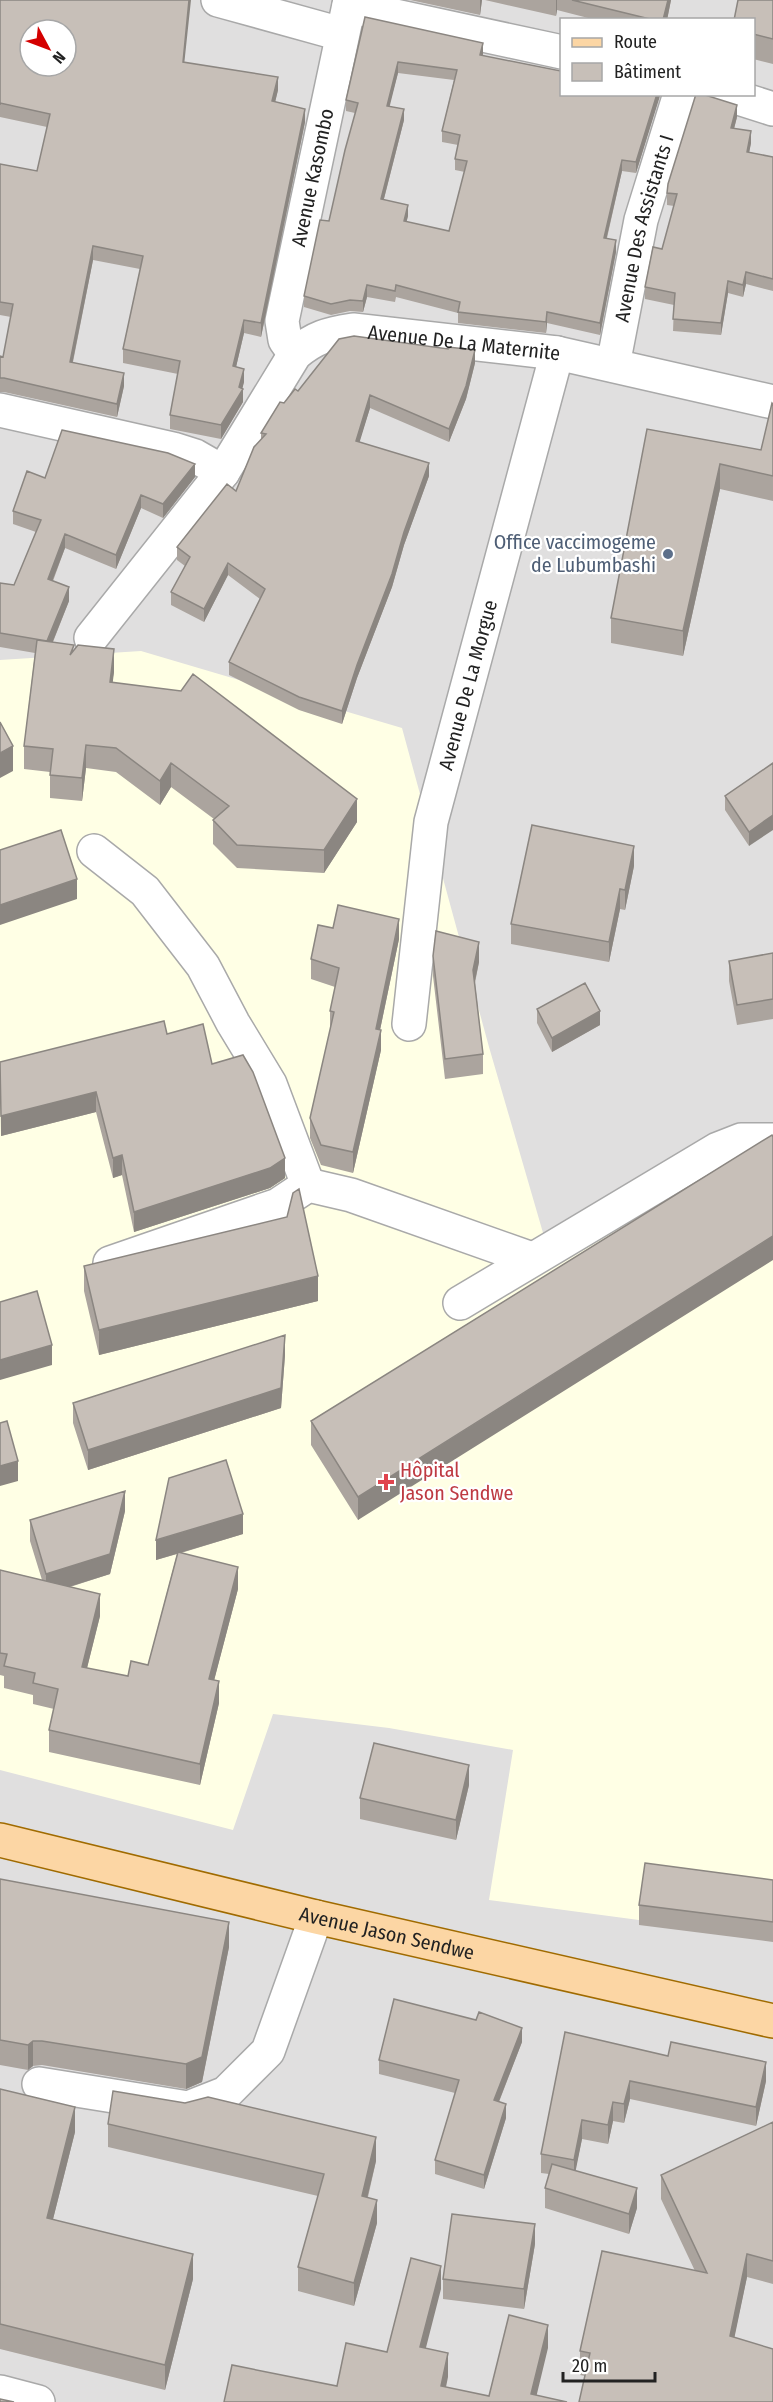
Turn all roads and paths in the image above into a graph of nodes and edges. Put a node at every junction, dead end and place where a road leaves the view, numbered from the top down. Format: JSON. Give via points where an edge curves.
{"nodes":[{"id":1,"x":218,"y":0,"type":"edge"},
{"id":2,"x":347,"y":13,"type":"edge"},
{"id":3,"x":560,"y":52,"type":"edge"},
{"id":4,"x":679,"y":96,"type":"edge"},
{"id":5,"x":732,"y":96,"type":"edge"},
{"id":6,"x":773,"y":109,"type":"edge"},
{"id":7,"x":556,"y":353,"type":"junction"},
{"id":8,"x":295,"y":354,"type":"junction"},
{"id":9,"x":613,"y":365,"type":"junction"},
{"id":10,"x":773,"y":402,"type":"edge"},
{"id":11,"x":0,"y":410,"type":"edge"},
{"id":12,"x":223,"y":472,"type":"junction"},
{"id":13,"x":91,"y":638,"type":"dead end"},
{"id":14,"x":94,"y":851,"type":"dead end"},
{"id":15,"x":409,"y":1024,"type":"dead end"},
{"id":16,"x":773,"y":1140,"type":"edge"},
{"id":17,"x":308,"y":1185,"type":"junction"},
{"id":18,"x":532,"y":1259,"type":"junction"},
{"id":19,"x":92,"y":1269,"type":"edge"},
{"id":20,"x":459,"y":1303,"type":"dead end"},
{"id":21,"x":0,"y":1840,"type":"edge"},
{"id":22,"x":316,"y":1917,"type":"junction"},
{"id":23,"x":773,"y":2021,"type":"edge"},
{"id":24,"x":39,"y":2084,"type":"dead end"},
{"id":25,"x":0,"y":2392,"type":"edge"},
{"id":26,"x":38,"y":2402,"type":"edge"}],
"edges":[{"from":1,"to":2,"type":"street"},
{"from":2,"to":3,"type":"street"},
{"from":2,"to":8,"type":"street","name":"Avenue Kasombo","via":[[282,321],[285,340]]},
{"from":4,"to":9,"type":"street","name":"Avenue Des Assistants I","via":[[641,220]]},
{"from":5,"to":6,"type":"street"},
{"from":7,"to":8,"type":"street","name":"Avenue De La Maternite","via":[[353,330],[310,341]]},
{"from":7,"to":9,"type":"street","name":"Avenue De La Maternite"},
{"from":7,"to":15,"type":"street","name":"Avenue De La Morgue","via":[[430,822]]},
{"from":8,"to":12,"type":"street","name":"Avenue De La Maternite"},
{"from":9,"to":10,"type":"street","name":"Avenue De La Maternite"},
{"from":11,"to":12,"type":"street","via":[[173,449]]},
{"from":12,"to":13,"type":"street","name":"Avenue De La Maternite"},
{"from":14,"to":17,"type":"street","via":[[145,891],[203,966],[270,1084]]},
{"from":16,"to":18,"type":"street","via":[[741,1140],[718,1149]]},
{"from":17,"to":18,"type":"street","via":[[351,1195]]},
{"from":17,"to":19,"type":"street","via":[[278,1205]]},
{"from":18,"to":20,"type":"street"},
{"from":21,"to":22,"type":"main road","name":"Avenue Jason Sendwe"},
{"from":22,"to":23,"type":"main road","name":"Avenue Jason Sendwe"},
{"from":22,"to":24,"type":"street","via":[[268,2051],[226,2093],[188,2108]]},
{"from":25,"to":26,"type":"street"}]}
